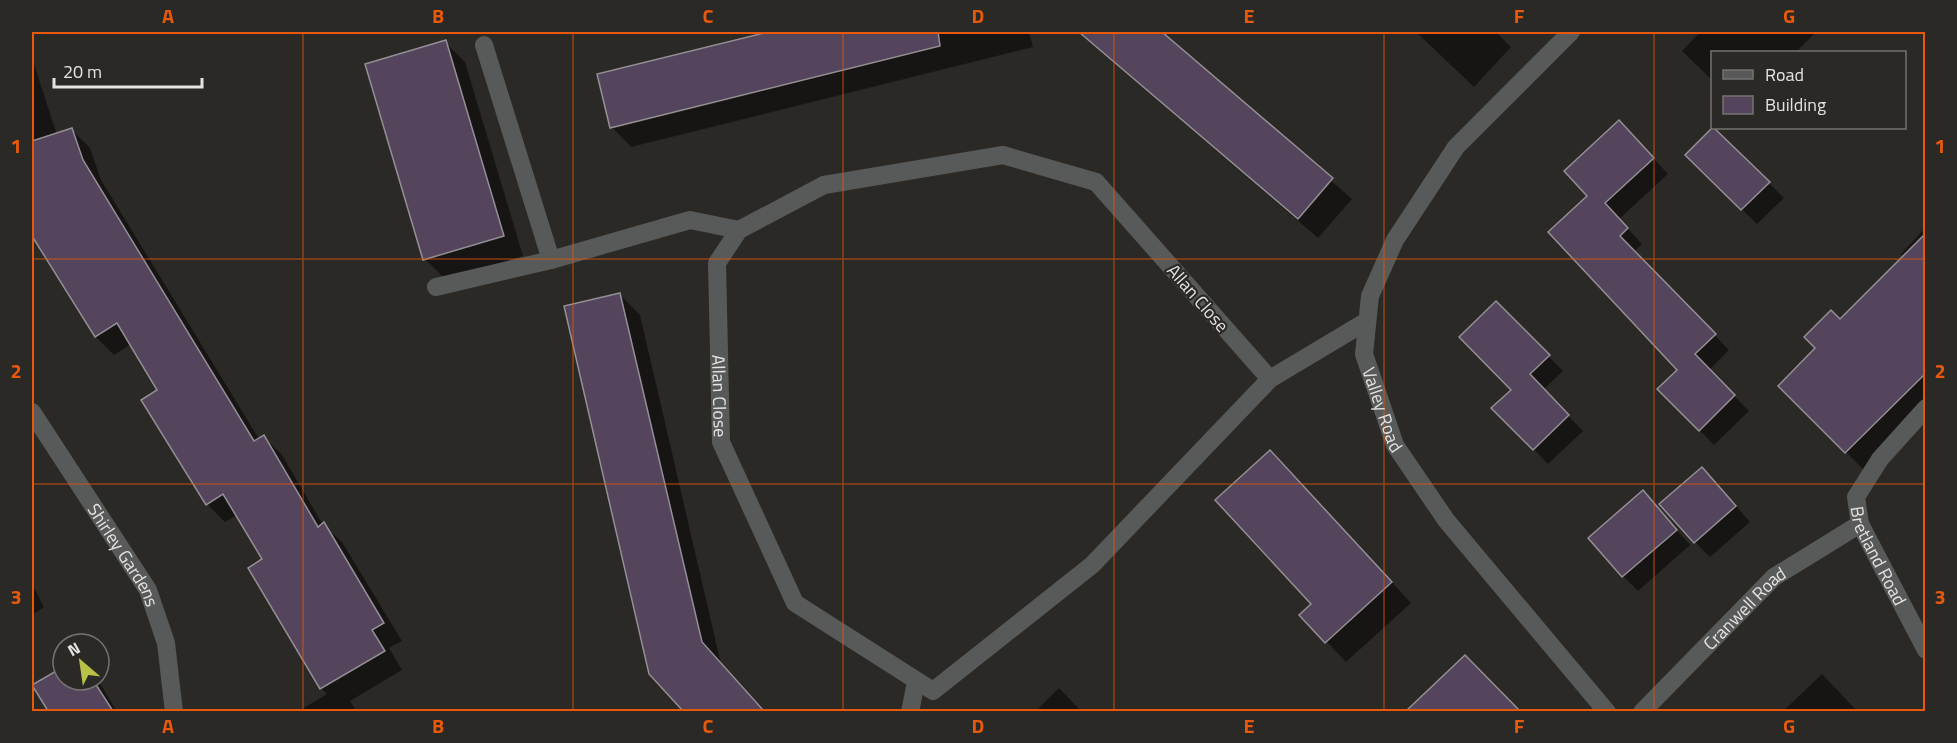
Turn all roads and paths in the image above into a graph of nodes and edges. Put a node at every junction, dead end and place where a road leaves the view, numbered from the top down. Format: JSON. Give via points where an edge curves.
{"nodes":[{"id":1,"x":1571,"y":32,"type":"edge"},
{"id":2,"x":484,"y":45,"type":"dead end"},
{"id":3,"x":739,"y":230,"type":"junction"},
{"id":4,"x":550,"y":260,"type":"junction"},
{"id":5,"x":436,"y":287,"type":"dead end"},
{"id":6,"x":1367,"y":321,"type":"junction"},
{"id":7,"x":1269,"y":379,"type":"junction"},
{"id":8,"x":1926,"y":408,"type":"edge"},
{"id":9,"x":32,"y":412,"type":"edge"},
{"id":10,"x":1860,"y":524,"type":"junction"},
{"id":11,"x":1926,"y":650,"type":"edge"},
{"id":12,"x":916,"y":682,"type":"junction"},
{"id":13,"x":174,"y":711,"type":"edge"},
{"id":14,"x":910,"y":711,"type":"edge"},
{"id":15,"x":1607,"y":711,"type":"edge"},
{"id":16,"x":1642,"y":711,"type":"edge"}],
"edges":[{"from":1,"to":6,"type":"street","name":"Valley Road","via":[[1456,147],[1395,240],[1370,296]]},
{"from":2,"to":4,"type":"street"},
{"from":3,"to":4,"type":"street","via":[[690,220]]},
{"from":3,"to":7,"type":"street","name":"Allan Close","via":[[824,185],[1003,155],[1096,182]]},
{"from":3,"to":12,"type":"street","name":"Allan Close","via":[[717,263],[721,442],[795,603]]},
{"from":4,"to":5,"type":"street"},
{"from":6,"to":7,"type":"street","name":"Allan Close"},
{"from":6,"to":15,"type":"street","name":"Valley Road","via":[[1364,354],[1395,445],[1446,520]]},
{"from":7,"to":12,"type":"street","name":"Allan Close","via":[[1092,565],[933,691]]},
{"from":8,"to":10,"type":"street","name":"Bretland Road","via":[[1880,459],[1856,497]]},
{"from":9,"to":13,"type":"street","name":"Shirley Gardens","via":[[148,590],[166,643]]},
{"from":10,"to":11,"type":"street","name":"Bretland Road"},
{"from":10,"to":16,"type":"street","name":"Cranwell Road","via":[[1773,577]]},
{"from":12,"to":14,"type":"street"}]}
